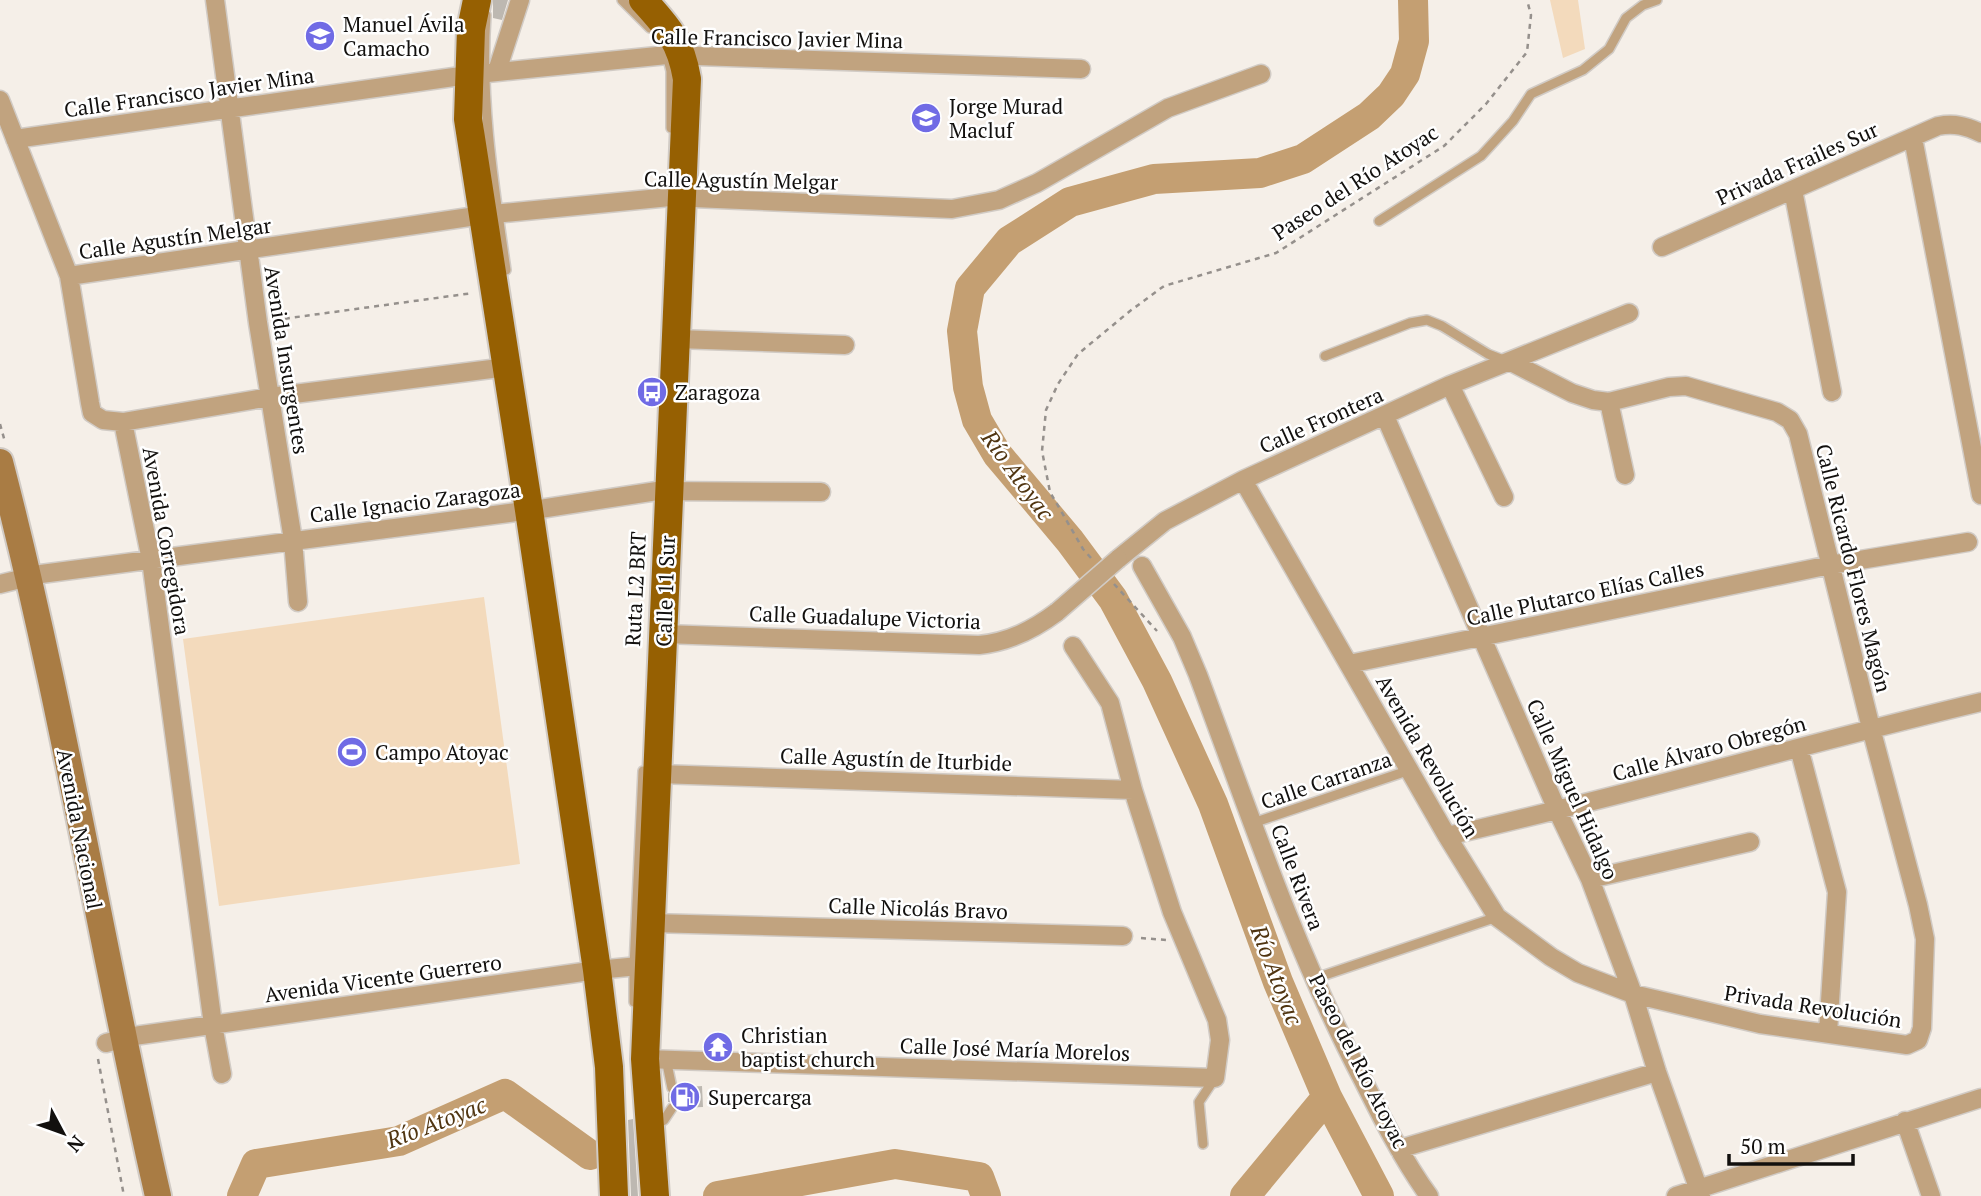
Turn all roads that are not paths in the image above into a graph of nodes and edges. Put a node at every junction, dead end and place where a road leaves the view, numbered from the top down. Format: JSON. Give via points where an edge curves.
{"nodes":[{"id":1,"x":215,"y":0,"type":"edge"},
{"id":2,"x":520,"y":0,"type":"edge"},
{"id":3,"x":622,"y":0,"type":"edge"},
{"id":4,"x":1657,"y":0,"type":"edge"},
{"id":5,"x":482,"y":4,"type":"edge"},
{"id":6,"x":655,"y":11,"type":"edge"},
{"id":7,"x":671,"y":53,"type":"junction"},
{"id":8,"x":1081,"y":69,"type":"dead end"},
{"id":9,"x":483,"y":73,"type":"junction"},
{"id":10,"x":1261,"y":74,"type":"dead end"},
{"id":11,"x":0,"y":100,"type":"edge"},
{"id":12,"x":229,"y":110,"type":"junction"},
{"id":13,"x":1981,"y":133,"type":"edge"},
{"id":14,"x":1913,"y":138,"type":"junction"},
{"id":15,"x":15,"y":139,"type":"junction"},
{"id":16,"x":671,"y":145,"type":"dead end"},
{"id":17,"x":1793,"y":190,"type":"junction"},
{"id":18,"x":673,"y":197,"type":"junction"},
{"id":19,"x":490,"y":214,"type":"junction"},
{"id":20,"x":1379,"y":220,"type":"dead end"},
{"id":21,"x":1662,"y":247,"type":"dead end"},
{"id":22,"x":248,"y":251,"type":"junction"},
{"id":23,"x":69,"y":276,"type":"junction"},
{"id":24,"x":1629,"y":313,"type":"dead end"},
{"id":25,"x":677,"y":339,"type":"junction"},
{"id":26,"x":845,"y":345,"type":"dead end"},
{"id":27,"x":1325,"y":356,"type":"dead end"},
{"id":28,"x":1511,"y":362,"type":"junction"},
{"id":29,"x":507,"y":367,"type":"junction"},
{"id":30,"x":1450,"y":385,"type":"junction"},
{"id":31,"x":1832,"y":392,"type":"dead end"},
{"id":32,"x":270,"y":397,"type":"junction"},
{"id":33,"x":1609,"y":402,"type":"junction"},
{"id":34,"x":1385,"y":416,"type":"junction"},
{"id":35,"x":123,"y":422,"type":"junction"},
{"id":36,"x":0,"y":462,"type":"edge"},
{"id":37,"x":1625,"y":475,"type":"dead end"},
{"id":38,"x":1242,"y":480,"type":"junction"},
{"id":39,"x":660,"y":491,"type":"junction"},
{"id":40,"x":821,"y":492,"type":"dead end"},
{"id":41,"x":1981,"y":495,"type":"edge"},
{"id":42,"x":1504,"y":497,"type":"dead end"},
{"id":43,"x":537,"y":510,"type":"junction"},
{"id":44,"x":0,"y":520,"type":"edge"},
{"id":45,"x":293,"y":540,"type":"junction"},
{"id":46,"x":1968,"y":542,"type":"dead end"},
{"id":47,"x":151,"y":560,"type":"junction"},
{"id":48,"x":1830,"y":565,"type":"junction"},
{"id":49,"x":1142,"y":566,"type":"dead end"},
{"id":50,"x":15,"y":579,"type":"edge"},
{"id":51,"x":298,"y":602,"type":"dead end"},
{"id":52,"x":1057,"y":612,"type":"joint"},
{"id":53,"x":664,"y":634,"type":"junction"},
{"id":54,"x":1481,"y":638,"type":"junction"},
{"id":55,"x":1073,"y":646,"type":"dead end"},
{"id":56,"x":1349,"y":664,"type":"junction"},
{"id":57,"x":1981,"y":702,"type":"edge"},
{"id":58,"x":1871,"y":728,"type":"junction"},
{"id":59,"x":1799,"y":748,"type":"junction"},
{"id":60,"x":651,"y":769,"type":"junction"},
{"id":61,"x":1410,"y":770,"type":"junction"},
{"id":62,"x":1133,"y":790,"type":"junction"},
{"id":63,"x":1558,"y":812,"type":"junction"},
{"id":64,"x":1253,"y":824,"type":"junction"},
{"id":65,"x":1447,"y":836,"type":"junction"},
{"id":66,"x":1750,"y":842,"type":"dead end"},
{"id":67,"x":1590,"y":879,"type":"junction"},
{"id":68,"x":1497,"y":916,"type":"junction"},
{"id":69,"x":651,"y":923,"type":"junction"},
{"id":70,"x":1123,"y":936,"type":"road end"},
{"id":71,"x":641,"y":966,"type":"junction"},
{"id":72,"x":607,"y":969,"type":"junction"},
{"id":73,"x":1313,"y":979,"type":"junction"},
{"id":74,"x":1633,"y":994,"type":"junction"},
{"id":75,"x":634,"y":1008,"type":"dead end"},
{"id":76,"x":614,"y":1021,"type":"dead end"},
{"id":77,"x":213,"y":1025,"type":"junction"},
{"id":78,"x":1828,"y":1033,"type":"junction"},
{"id":79,"x":113,"y":1046,"type":"junction"},
{"id":80,"x":645,"y":1061,"type":"junction"},
{"id":81,"x":1657,"y":1072,"type":"junction"},
{"id":82,"x":222,"y":1074,"type":"dead end"},
{"id":83,"x":1215,"y":1079,"type":"junction"},
{"id":84,"x":672,"y":1088,"type":"dead end"},
{"id":85,"x":1981,"y":1098,"type":"edge"},
{"id":86,"x":672,"y":1108,"type":"dead end"},
{"id":87,"x":1905,"y":1121,"type":"junction"},
{"id":88,"x":650,"y":1128,"type":"junction"},
{"id":89,"x":1203,"y":1144,"type":"dead end"},
{"id":90,"x":1399,"y":1149,"type":"junction"},
{"id":91,"x":619,"y":1184,"type":"edge"},
{"id":92,"x":1700,"y":1193,"type":"edge"},
{"id":93,"x":143,"y":1196,"type":"edge"},
{"id":94,"x":158,"y":1196,"type":"edge"},
{"id":95,"x":655,"y":1196,"type":"edge"},
{"id":96,"x":1429,"y":1196,"type":"edge"},
{"id":97,"x":1676,"y":1196,"type":"edge"},
{"id":98,"x":1931,"y":1196,"type":"edge"}],
"edges":[{"from":1,"to":12,"type":"street","name":"Avenida Insurgentes"},
{"from":2,"to":9,"type":"street"},
{"from":3,"to":6,"type":"lane"},
{"from":4,"to":20,"type":"lane","via":[[1626,18],[1609,49],[1583,70],[1531,94],[1481,156]]},
{"from":5,"to":9,"type":"main road","via":[[471,29]]},
{"from":6,"to":7,"type":"main road","name":"Calle 11 Sur","via":[[673,34]]},
{"from":7,"to":8,"type":"street","name":"Calle Francisco Javier Mina"},
{"from":7,"to":9,"type":"street","name":"Calle Francisco Javier Mina"},
{"from":7,"to":16,"type":"lane"},
{"from":7,"to":18,"type":"main road","name":"Calle 11 Sur","via":[[687,79]]},
{"from":9,"to":12,"type":"street","name":"Calle Francisco Javier Mina"},
{"from":9,"to":19,"type":"main road","via":[[468,120]]},
{"from":10,"to":18,"type":"street","name":"Calle Agustín Melgar","via":[[1168,108],[999,200],[952,209]]},
{"from":11,"to":15,"type":"street","name":"Avenida Corregidora"},
{"from":12,"to":15,"type":"street","name":"Calle Francisco Javier Mina"},
{"from":12,"to":22,"type":"street","name":"Avenida Insurgentes"},
{"from":13,"to":14,"type":"street","name":"Privada Frailes Sur","via":[[1951,124]]},
{"from":14,"to":17,"type":"street","name":"Privada Frailes Sur"},
{"from":14,"to":41,"type":"street"},
{"from":15,"to":23,"type":"street","name":"Avenida Corregidora"},
{"from":17,"to":21,"type":"street","name":"Privada Frailes Sur"},
{"from":17,"to":31,"type":"street"},
{"from":18,"to":19,"type":"street","name":"Calle Agustín Melgar"},
{"from":18,"to":25,"type":"main road","name":"Calle 11 Sur"},
{"from":19,"to":22,"type":"street","name":"Calle Agustín Melgar"},
{"from":19,"to":29,"type":"main road"},
{"from":22,"to":23,"type":"street","name":"Calle Agustín Melgar"},
{"from":22,"to":32,"type":"street","name":"Avenida Insurgentes"},
{"from":23,"to":35,"type":"street","name":"Avenida Corregidora","via":[[92,413],[103,420]]},
{"from":24,"to":28,"type":"street","name":"Calle Frontera"},
{"from":25,"to":26,"type":"street"},
{"from":25,"to":39,"type":"main road","name":"Calle 11 Sur"},
{"from":27,"to":28,"type":"lane","via":[[1427,320]]},
{"from":28,"to":30,"type":"street","name":"Calle Frontera"},
{"from":28,"to":33,"type":"street","via":[[1572,393]]},
{"from":29,"to":32,"type":"street"},
{"from":29,"to":43,"type":"main road"},
{"from":30,"to":34,"type":"street","name":"Calle Frontera"},
{"from":30,"to":42,"type":"street"},
{"from":32,"to":35,"type":"street"},
{"from":32,"to":45,"type":"street","name":"Avenida Insurgentes"},
{"from":33,"to":37,"type":"street"},
{"from":33,"to":48,"type":"street","name":"Calle Ricardo Flores Magón","via":[[1686,386],[1790,419],[1798,434]]},
{"from":34,"to":38,"type":"street","name":"Calle Frontera"},
{"from":34,"to":54,"type":"street","name":"Calle Miguel Hidalgo"},
{"from":35,"to":47,"type":"street","name":"Avenida Corregidora"},
{"from":36,"to":50,"type":"main road","name":"Avenida Nacional"},
{"from":38,"to":52,"type":"street","name":"Calle Frontera","bridge":true,"via":[[1165,522]]},
{"from":38,"to":56,"type":"street","name":"Avenida Revolución"},
{"from":39,"to":40,"type":"street","name":"Calle Ignacio Zaragoza"},
{"from":39,"to":43,"type":"street","name":"Calle Ignacio Zaragoza"},
{"from":39,"to":53,"type":"main road","name":"Calle 11 Sur"},
{"from":43,"to":45,"type":"street","name":"Calle Ignacio Zaragoza"},
{"from":43,"to":72,"type":"main road"},
{"from":44,"to":50,"type":"main road","name":"Avenida Nacional"},
{"from":45,"to":47,"type":"street","name":"Calle Ignacio Zaragoza"},
{"from":45,"to":51,"type":"street","name":"Avenida Insurgentes"},
{"from":46,"to":48,"type":"street","name":"Calle Plutarco Elías Calles"},
{"from":47,"to":50,"type":"street","name":"Calle Ignacio Zaragoza"},
{"from":47,"to":77,"type":"street","name":"Avenida Corregidora"},
{"from":48,"to":54,"type":"street","name":"Calle Plutarco Elías Calles"},
{"from":48,"to":58,"type":"street","name":"Calle Ricardo Flores Magón"},
{"from":49,"to":64,"type":"street","name":"Calle Rivera","via":[[1182,637]]},
{"from":50,"to":79,"type":"main road","name":"Avenida Nacional"},
{"from":52,"to":53,"type":"street","name":"Calle Guadalupe Victoria","via":[[1022,634],[979,645]]},
{"from":53,"to":60,"type":"main road","name":"Calle 11 Sur"},
{"from":54,"to":56,"type":"street","name":"Calle Plutarco Elías Calles"},
{"from":54,"to":63,"type":"street","name":"Calle Miguel Hidalgo"},
{"from":55,"to":62,"type":"street","via":[[1110,703]]},
{"from":56,"to":61,"type":"street","name":"Avenida Revolución"},
{"from":57,"to":58,"type":"street","name":"Calle Álvaro Obregón"},
{"from":58,"to":59,"type":"street","name":"Calle Álvaro Obregón"},
{"from":58,"to":78,"type":"street","name":"Privada Revolución","via":[[1925,939],[1923,1028],[1919,1040],[1907,1045]]},
{"from":59,"to":63,"type":"street","name":"Calle Álvaro Obregón"},
{"from":59,"to":78,"type":"street","via":[[1838,892]]},
{"from":60,"to":62,"type":"street","name":"Calle Agustín de Iturbide"},
{"from":60,"to":69,"type":"main road","name":"Calle 11 Sur"},
{"from":60,"to":71,"type":"lane"},
{"from":61,"to":64,"type":"lane","name":"Calle Carranza"},
{"from":61,"to":65,"type":"street","name":"Avenida Revolución"},
{"from":62,"to":83,"type":"street","via":[[1183,941],[1217,1020],[1220,1041]]},
{"from":63,"to":65,"type":"street","name":"Calle Álvaro Obregón"},
{"from":63,"to":67,"type":"street","name":"Calle Miguel Hidalgo"},
{"from":64,"to":73,"type":"street","name":"Calle Rivera"},
{"from":65,"to":68,"type":"street","name":"Avenida Revolución"},
{"from":66,"to":67,"type":"street"},
{"from":67,"to":74,"type":"street","name":"Calle Miguel Hidalgo"},
{"from":68,"to":73,"type":"lane"},
{"from":68,"to":74,"type":"street","name":"Avenida Revolución","via":[[1578,973]]},
{"from":69,"to":70,"type":"street","name":"Calle Nicolás Bravo"},
{"from":69,"to":71,"type":"main road","name":"Calle 11 Sur"},
{"from":71,"to":72,"type":"street","name":"Avenida Vicente Guerrero"},
{"from":71,"to":75,"type":"lane"},
{"from":71,"to":80,"type":"main road","name":"Calle 11 Sur"},
{"from":72,"to":77,"type":"street","name":"Avenida Vicente Guerrero"},
{"from":72,"to":91,"type":"main road"},
{"from":73,"to":90,"type":"street","name":"Calle Rivera"},
{"from":74,"to":78,"type":"street","name":"Privada Revolución","via":[[1760,1024]]},
{"from":74,"to":81,"type":"street","name":"Calle Miguel Hidalgo"},
{"from":76,"to":91,"type":"lane"},
{"from":77,"to":79,"type":"street","name":"Avenida Vicente Guerrero"},
{"from":77,"to":82,"type":"street","name":"Avenida Corregidora"},
{"from":79,"to":93,"type":"main road","name":"Avenida Nacional"},
{"from":79,"to":94,"type":"main road","name":"Avenida Nacional"},
{"from":80,"to":83,"type":"street","name":"Calle José María Morelos"},
{"from":80,"to":84,"type":"lane"},
{"from":80,"to":88,"type":"main road","name":"Calle 11 Sur"},
{"from":81,"to":90,"type":"street"},
{"from":81,"to":92,"type":"street","name":"Calle Miguel Hidalgo"},
{"from":83,"to":89,"type":"lane","via":[[1199,1102]]},
{"from":85,"to":87,"type":"street"},
{"from":86,"to":88,"type":"lane"},
{"from":87,"to":92,"type":"street"},
{"from":87,"to":98,"type":"street"},
{"from":88,"to":95,"type":"main road","name":"Calle 11 Sur"},
{"from":90,"to":96,"type":"street","name":"Calle Rivera"},
{"from":92,"to":97,"type":"street"}]}
